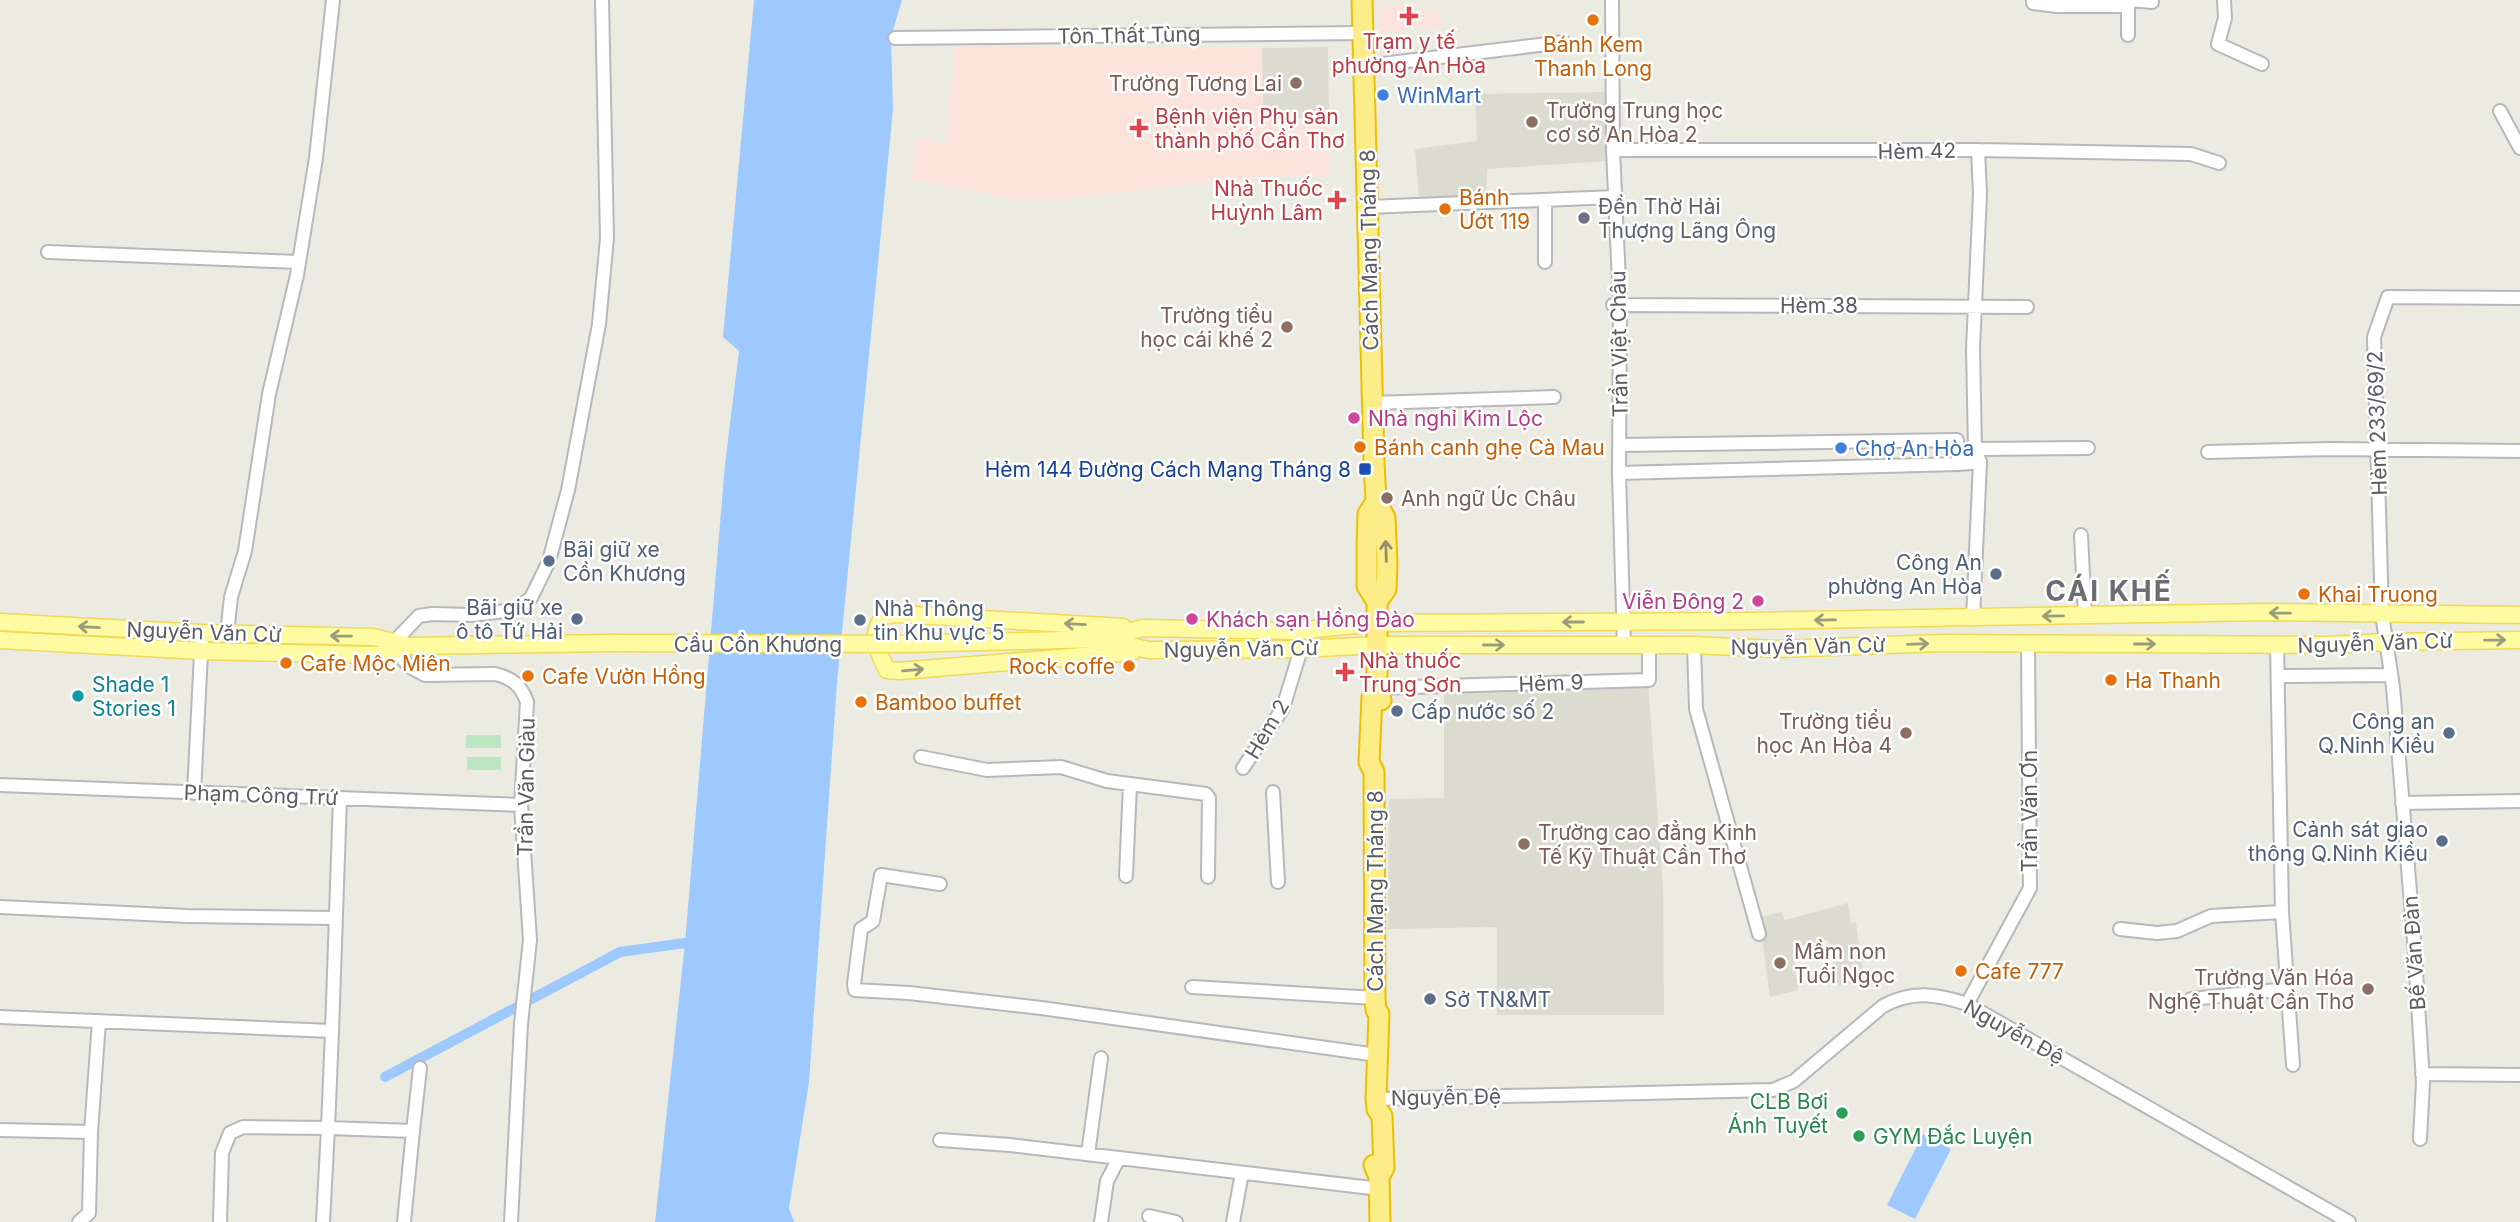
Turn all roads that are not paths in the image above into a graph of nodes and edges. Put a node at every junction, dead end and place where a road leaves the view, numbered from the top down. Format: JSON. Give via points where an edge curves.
{"nodes":[{"id":1,"x":333,"y":0,"type":"edge"},
{"id":2,"x":602,"y":0,"type":"edge"},
{"id":3,"x":1362,"y":0,"type":"edge"},
{"id":4,"x":1612,"y":0,"type":"edge"},
{"id":5,"x":2033,"y":0,"type":"edge"},
{"id":6,"x":2224,"y":0,"type":"edge"},
{"id":7,"x":2130,"y":2,"type":"edge"},
{"id":8,"x":2152,"y":2,"type":"dead end"},
{"id":9,"x":1363,"y":33,"type":"junction"},
{"id":10,"x":2128,"y":34,"type":"dead end"},
{"id":11,"x":895,"y":38,"type":"dead end"},
{"id":12,"x":1564,"y":42,"type":"dead end"},
{"id":13,"x":2262,"y":64,"type":"dead end"},
{"id":14,"x":1365,"y":66,"type":"junction"},
{"id":15,"x":2500,"y":111,"type":"dead end"},
{"id":16,"x":2520,"y":148,"type":"edge"},
{"id":17,"x":1613,"y":150,"type":"junction"},
{"id":18,"x":1978,"y":150,"type":"junction"},
{"id":19,"x":2219,"y":163,"type":"dead end"},
{"id":20,"x":1615,"y":197,"type":"junction"},
{"id":21,"x":1545,"y":200,"type":"junction"},
{"id":22,"x":1368,"y":207,"type":"junction"},
{"id":23,"x":48,"y":252,"type":"dead end"},
{"id":24,"x":299,"y":262,"type":"junction"},
{"id":25,"x":1545,"y":262,"type":"dead end"},
{"id":26,"x":2520,"y":298,"type":"edge"},
{"id":27,"x":1616,"y":304,"type":"junction"},
{"id":28,"x":1975,"y":306,"type":"junction"},
{"id":29,"x":2027,"y":307,"type":"dead end"},
{"id":30,"x":1554,"y":397,"type":"dead end"},
{"id":31,"x":1373,"y":403,"type":"junction"},
{"id":32,"x":1620,"y":445,"type":"junction"},
{"id":33,"x":2088,"y":448,"type":"dead end"},
{"id":34,"x":2377,"y":451,"type":"junction"},
{"id":35,"x":2520,"y":451,"type":"edge"},
{"id":36,"x":2208,"y":453,"type":"dead end"},
{"id":37,"x":1978,"y":456,"type":"junction"},
{"id":38,"x":1959,"y":464,"type":"junction"},
{"id":39,"x":1619,"y":473,"type":"junction"},
{"id":40,"x":2081,"y":536,"type":"dead end"},
{"id":41,"x":2382,"y":614,"type":"junction"},
{"id":42,"x":2520,"y":615,"type":"edge"},
{"id":43,"x":2085,"y":616,"type":"junction"},
{"id":44,"x":1973,"y":618,"type":"junction"},
{"id":45,"x":0,"y":622,"type":"edge"},
{"id":46,"x":1623,"y":622,"type":"junction"},
{"id":47,"x":1377,"y":623,"type":"junction"},
{"id":48,"x":1143,"y":628,"type":"junction"},
{"id":49,"x":202,"y":633,"type":"junction"},
{"id":50,"x":227,"y":634,"type":"junction"},
{"id":51,"x":1098,"y":639,"type":"junction"},
{"id":52,"x":0,"y":640,"type":"edge"},
{"id":53,"x":2520,"y":640,"type":"edge"},
{"id":54,"x":2387,"y":642,"type":"junction"},
{"id":55,"x":609,"y":643,"type":"joint"},
{"id":56,"x":906,"y":644,"type":"joint"},
{"id":57,"x":1377,"y":645,"type":"junction"},
{"id":58,"x":1624,"y":645,"type":"junction"},
{"id":59,"x":1649,"y":645,"type":"junction"},
{"id":60,"x":1694,"y":645,"type":"junction"},
{"id":61,"x":2028,"y":645,"type":"junction"},
{"id":62,"x":2277,"y":645,"type":"junction"},
{"id":63,"x":398,"y":646,"type":"junction"},
{"id":64,"x":1301,"y":649,"type":"junction"},
{"id":65,"x":1149,"y":650,"type":"junction"},
{"id":66,"x":202,"y":651,"type":"junction"},
{"id":67,"x":2391,"y":675,"type":"junction"},
{"id":68,"x":2278,"y":676,"type":"junction"},
{"id":69,"x":1377,"y":688,"type":"junction"},
{"id":70,"x":920,"y":757,"type":"dead end"},
{"id":71,"x":1243,"y":768,"type":"dead end"},
{"id":72,"x":1130,"y":784,"type":"junction"},
{"id":73,"x":0,"y":785,"type":"edge"},
{"id":74,"x":1273,"y":792,"type":"dead end"},
{"id":75,"x":194,"y":793,"type":"junction"},
{"id":76,"x":340,"y":798,"type":"junction"},
{"id":77,"x":2520,"y":801,"type":"edge"},
{"id":78,"x":2402,"y":803,"type":"junction"},
{"id":79,"x":521,"y":805,"type":"junction"},
{"id":80,"x":1126,"y":876,"type":"dead end"},
{"id":81,"x":1209,"y":877,"type":"dead end"},
{"id":82,"x":1278,"y":882,"type":"dead end"},
{"id":83,"x":940,"y":884,"type":"dead end"},
{"id":84,"x":0,"y":906,"type":"edge"},
{"id":85,"x":2282,"y":912,"type":"junction"},
{"id":86,"x":336,"y":918,"type":"junction"},
{"id":87,"x":2120,"y":929,"type":"dead end"},
{"id":88,"x":1759,"y":934,"type":"dead end"},
{"id":89,"x":1192,"y":987,"type":"dead end"},
{"id":90,"x":2287,"y":989,"type":"junction"},
{"id":91,"x":2190,"y":999,"type":"dead end"},
{"id":92,"x":1376,"y":1004,"type":"junction"},
{"id":93,"x":1967,"y":1004,"type":"junction"},
{"id":94,"x":0,"y":1017,"type":"edge"},
{"id":95,"x":99,"y":1021,"type":"junction"},
{"id":96,"x":332,"y":1031,"type":"junction"},
{"id":97,"x":1377,"y":1053,"type":"junction"},
{"id":98,"x":1101,"y":1058,"type":"dead end"},
{"id":99,"x":2293,"y":1065,"type":"dead end"},
{"id":100,"x":420,"y":1068,"type":"dead end"},
{"id":101,"x":2422,"y":1074,"type":"junction"},
{"id":102,"x":2520,"y":1075,"type":"edge"},
{"id":103,"x":1376,"y":1104,"type":"junction"},
{"id":104,"x":328,"y":1128,"type":"junction"},
{"id":105,"x":0,"y":1130,"type":"edge"},
{"id":106,"x":413,"y":1131,"type":"junction"},
{"id":107,"x":91,"y":1132,"type":"junction"},
{"id":108,"x":2420,"y":1139,"type":"dead end"},
{"id":109,"x":940,"y":1140,"type":"dead end"},
{"id":110,"x":1088,"y":1154,"type":"junction"},
{"id":111,"x":1119,"y":1158,"type":"junction"},
{"id":112,"x":1241,"y":1173,"type":"junction"},
{"id":113,"x":1379,"y":1183,"type":"junction"},
{"id":114,"x":1149,"y":1216,"type":"dead end"},
{"id":115,"x":89,"y":1219,"type":"edge"},
{"id":116,"x":220,"y":1222,"type":"edge"},
{"id":117,"x":323,"y":1222,"type":"edge"},
{"id":118,"x":404,"y":1222,"type":"edge"},
{"id":119,"x":512,"y":1222,"type":"edge"},
{"id":120,"x":1101,"y":1222,"type":"edge"},
{"id":121,"x":1175,"y":1222,"type":"edge"},
{"id":122,"x":1233,"y":1222,"type":"edge"},
{"id":123,"x":1380,"y":1222,"type":"edge"},
{"id":124,"x":2349,"y":1222,"type":"edge"}],
"edges":[{"from":1,"to":24,"type":"street"},
{"from":2,"to":63,"type":"street","via":[[607,238],[599,324],[568,490],[549,561],[531,598],[514,610],[419,616]]},
{"from":3,"to":9,"type":"highway","name":"Cách Mạng Tháng 8"},
{"from":4,"to":17,"type":"street","name":"Trần Việt Châu"},
{"from":5,"to":7,"type":"street","via":[[2057,6]]},
{"from":6,"to":13,"type":"street","via":[[2218,44]]},
{"from":7,"to":8,"type":"street"},
{"from":7,"to":10,"type":"street"},
{"from":9,"to":11,"type":"street","name":"Tôn Thất Tùng"},
{"from":9,"to":14,"type":"highway","name":"Cách Mạng Tháng 8"},
{"from":12,"to":14,"type":"street"},
{"from":14,"to":22,"type":"highway","name":"Cách Mạng Tháng 8"},
{"from":15,"to":16,"type":"street"},
{"from":17,"to":18,"type":"street","name":"Hèm 42"},
{"from":17,"to":20,"type":"street","name":"Trần Việt Châu"},
{"from":18,"to":19,"type":"street","name":"Hèm 42","via":[[2191,154]]},
{"from":18,"to":28,"type":"street"},
{"from":20,"to":21,"type":"street"},
{"from":20,"to":27,"type":"street","name":"Trần Việt Châu"},
{"from":21,"to":22,"type":"street"},
{"from":21,"to":25,"type":"street"},
{"from":22,"to":31,"type":"highway","name":"Cách Mạng Tháng 8"},
{"from":23,"to":24,"type":"street"},
{"from":24,"to":50,"type":"street","via":[[269,394]]},
{"from":26,"to":34,"type":"street","name":"Hẻm 233/69/2","via":[[2388,297],[2374,337]]},
{"from":27,"to":28,"type":"street","name":"Hèm 38"},
{"from":27,"to":32,"type":"street","name":"Trần Việt Châu"},
{"from":28,"to":29,"type":"street","name":"Hèm 38"},
{"from":28,"to":37,"type":"street"},
{"from":30,"to":31,"type":"street"},
{"from":31,"to":47,"type":"highway","name":"Cách Mạng Tháng 8","via":[[1376,501],[1385,518],[1387,563]]},
{"from":32,"to":38,"type":"street","via":[[1957,440]]},
{"from":32,"to":39,"type":"street","name":"Trần Việt Châu"},
{"from":33,"to":37,"type":"street"},
{"from":34,"to":35,"type":"street"},
{"from":34,"to":36,"type":"street"},
{"from":34,"to":41,"type":"street","name":"Hẻm 233/69/2"},
{"from":37,"to":38,"type":"street"},
{"from":37,"to":44,"type":"street"},
{"from":38,"to":39,"type":"street"},
{"from":39,"to":46,"type":"street","name":"Trần Việt Châu"},
{"from":40,"to":43,"type":"street"},
{"from":41,"to":42,"type":"main road","name":"Nguyễn Văn Cừ"},
{"from":41,"to":43,"type":"main road","name":"Nguyễn Văn Cừ","one_way":true},
{"from":41,"to":54,"type":"street","name":"Hẻm 233/69/2"},
{"from":43,"to":44,"type":"main road","name":"Nguyễn Văn Cừ","one_way":true},
{"from":44,"to":46,"type":"main road","name":"Nguyễn Văn Cừ","one_way":true},
{"from":49,"to":45,"type":"main road","name":"Nguyễn Văn Cừ","one_way":true},
{"from":46,"to":47,"type":"main road","name":"Nguyễn Văn Cừ","one_way":true},
{"from":46,"to":58,"type":"street","name":"Trần Việt Châu"},
{"from":47,"to":48,"type":"main road","name":"Nguyễn Văn Cừ","via":[[1295,631]]},
{"from":47,"to":57,"type":"highway","name":"Cách Mạng Tháng 8"},
{"from":48,"to":51,"type":"main road","name":"Nguyễn Văn Cừ"},
{"from":48,"to":65,"type":"main road","one_way":true,"via":[[896,614],[883,616],[875,631],[887,670],[899,671]]},
{"from":49,"to":50,"type":"main road","name":"Nguyễn Văn Cừ"},
{"from":49,"to":66,"type":"street"},
{"from":63,"to":50,"type":"main road","name":"Nguyễn Văn Cừ","one_way":true,"via":[[373,637]]},
{"from":51,"to":56,"type":"main road","name":"Nguyễn Văn Cừ"},
{"from":51,"to":65,"type":"main road","name":"Nguyễn Văn Cừ"},
{"from":52,"to":66,"type":"main road","name":"Nguyễn Văn Cừ"},
{"from":54,"to":53,"type":"main road","name":"Nguyễn Văn Cừ","one_way":true},
{"from":54,"to":62,"type":"main road","name":"Nguyễn Văn Cừ"},
{"from":54,"to":67,"type":"street","name":"Bế Văn Đàn"},
{"from":55,"to":56,"type":"main road","name":"Cầu Cồn Khương","bridge":true},
{"from":55,"to":63,"type":"main road","name":"Nguyễn Văn Cừ"},
{"from":57,"to":58,"type":"main road","name":"Nguyễn Văn Cừ","one_way":true},
{"from":57,"to":64,"type":"main road","name":"Nguyễn Văn Cừ"},
{"from":57,"to":69,"type":"highway","name":"Cách Mạng Tháng 8"},
{"from":58,"to":59,"type":"main road","name":"Nguyễn Văn Cừ"},
{"from":59,"to":60,"type":"main road","name":"Nguyễn Văn Cừ"},
{"from":59,"to":69,"type":"street","name":"Hẻm 9","via":[[1648,680]]},
{"from":60,"to":61,"type":"main road","name":"Nguyễn Văn Cừ","one_way":true,"via":[[1776,649]]},
{"from":60,"to":88,"type":"street","via":[[1696,709]]},
{"from":61,"to":62,"type":"main road","name":"Nguyễn Văn Cừ","one_way":true},
{"from":61,"to":93,"type":"street","name":"Trần Văn Ơn","via":[[2030,888]]},
{"from":62,"to":68,"type":"street"},
{"from":63,"to":66,"type":"main road","name":"Nguyễn Văn Cừ","via":[[376,654]]},
{"from":63,"to":79,"type":"street","name":"Trần Văn Giàu","via":[[410,667],[425,675],[495,674],[523,690],[527,702]]},
{"from":64,"to":65,"type":"main road","name":"Nguyễn Văn Cừ"},
{"from":64,"to":71,"type":"street","name":"Hẻm 2","via":[[1283,708]]},
{"from":66,"to":75,"type":"street"},
{"from":67,"to":68,"type":"street"},
{"from":67,"to":78,"type":"street","name":"Bế Văn Đàn"},
{"from":68,"to":85,"type":"street"},
{"from":69,"to":92,"type":"highway","name":"Cách Mạng Tháng 8","via":[[1381,698],[1380,763],[1374,772]]},
{"from":70,"to":72,"type":"street","via":[[987,770],[1061,768]]},
{"from":72,"to":80,"type":"street"},
{"from":72,"to":81,"type":"street","via":[[1209,797]]},
{"from":73,"to":75,"type":"street","name":"Phạm Công Trứ"},
{"from":74,"to":82,"type":"street"},
{"from":75,"to":76,"type":"street","name":"Phạm Công Trứ"},
{"from":76,"to":79,"type":"street","name":"Phạm Công Trứ"},
{"from":76,"to":86,"type":"street"},
{"from":77,"to":78,"type":"street"},
{"from":78,"to":101,"type":"street","name":"Bế Văn Đàn"},
{"from":79,"to":119,"type":"street","name":"Trần Văn Giàu","via":[[530,940]]},
{"from":83,"to":97,"type":"street","via":[[881,875],[873,921],[861,929],[855,990],[1041,1008]]},
{"from":84,"to":86,"type":"street"},
{"from":85,"to":87,"type":"street","via":[[2211,916],[2177,931]]},
{"from":85,"to":90,"type":"street"},
{"from":86,"to":96,"type":"street"},
{"from":89,"to":92,"type":"street"},
{"from":90,"to":91,"type":"street"},
{"from":90,"to":99,"type":"street"},
{"from":92,"to":97,"type":"highway","name":"Cách Mạng Tháng 8","via":[[1380,1014]]},
{"from":93,"to":103,"type":"street","name":"Nguyễn Đệ","via":[[1926,994],[1896,999],[1794,1081],[1773,1090]]},
{"from":93,"to":124,"type":"street","name":"Nguyễn Đệ"},
{"from":94,"to":95,"type":"street"},
{"from":95,"to":96,"type":"street"},
{"from":95,"to":107,"type":"street"},
{"from":96,"to":104,"type":"street"},
{"from":97,"to":103,"type":"highway","name":"Cách Mạng Tháng 8"},
{"from":98,"to":110,"type":"street"},
{"from":100,"to":106,"type":"street"},
{"from":101,"to":102,"type":"street"},
{"from":101,"to":108,"type":"street","name":"Bế Văn Đàn"},
{"from":103,"to":113,"type":"highway","name":"Cách Mạng Tháng 8","via":[[1382,1116],[1384,1155]]},
{"from":104,"to":106,"type":"street"},
{"from":104,"to":116,"type":"street","via":[[243,1127],[230,1133],[222,1153]]},
{"from":104,"to":117,"type":"street"},
{"from":105,"to":107,"type":"street"},
{"from":106,"to":118,"type":"street"},
{"from":107,"to":115,"type":"street"},
{"from":109,"to":110,"type":"street"},
{"from":110,"to":111,"type":"street"},
{"from":111,"to":112,"type":"street"},
{"from":111,"to":120,"type":"street","via":[[1107,1181]]},
{"from":112,"to":113,"type":"street"},
{"from":112,"to":122,"type":"street"},
{"from":113,"to":123,"type":"highway","name":"Cách Mạng Tháng 8"},
{"from":114,"to":121,"type":"street"}]}
